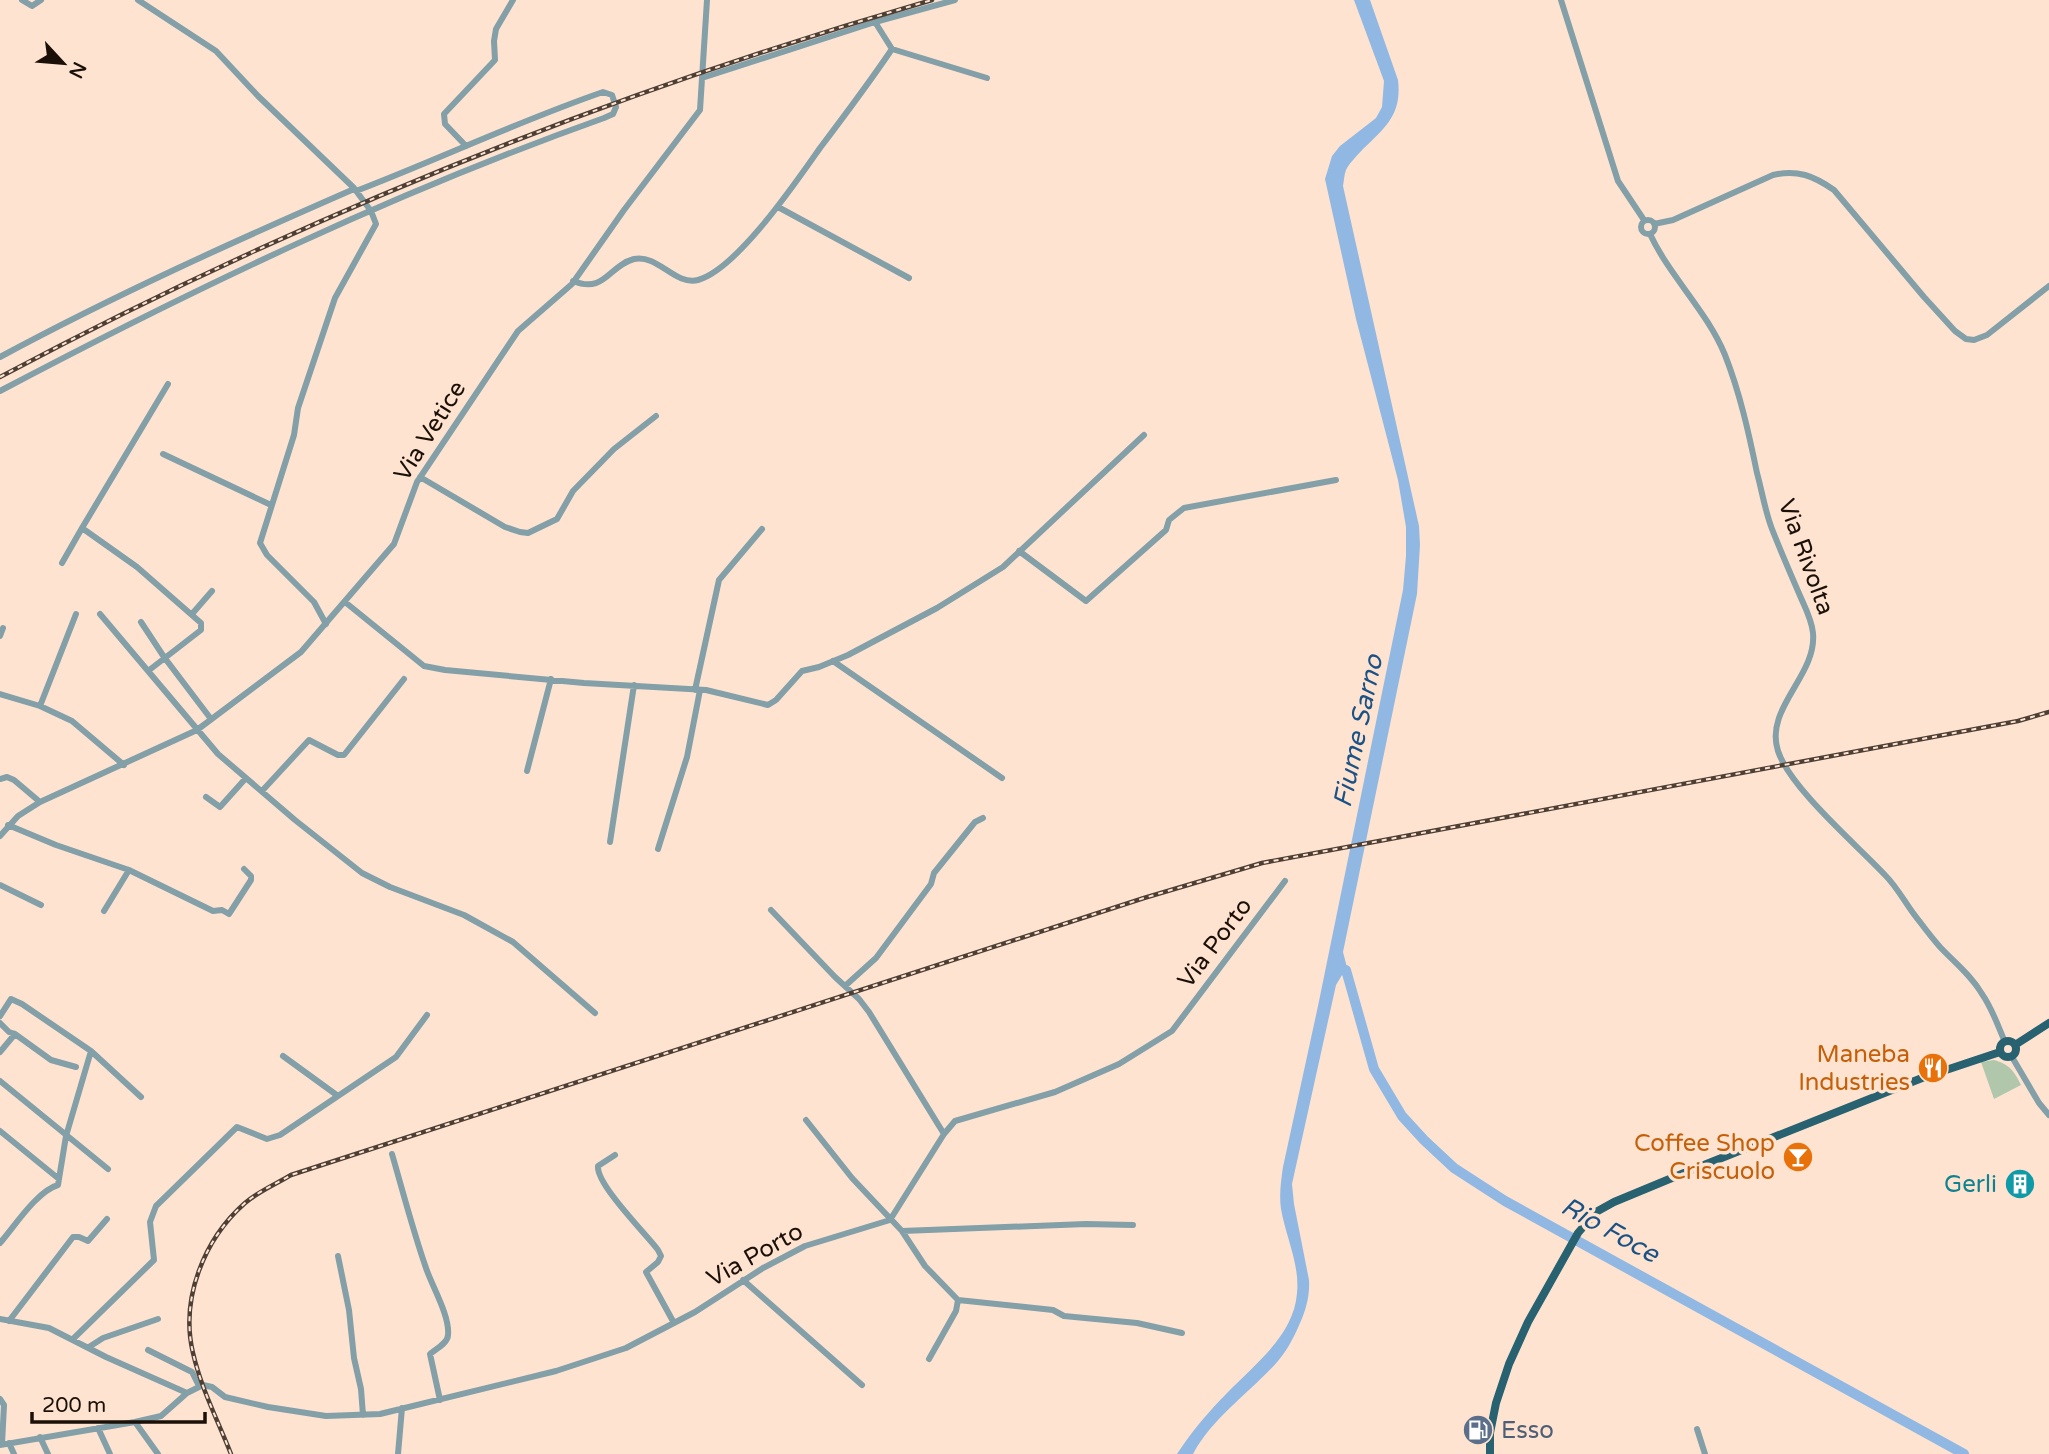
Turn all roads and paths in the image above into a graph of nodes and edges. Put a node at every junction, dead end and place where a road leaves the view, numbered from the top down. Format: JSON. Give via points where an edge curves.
{"nodes":[{"id":1,"x":22,"y":0,"type":"edge"},
{"id":2,"x":41,"y":0,"type":"edge"},
{"id":3,"x":138,"y":0,"type":"edge"},
{"id":4,"x":513,"y":0,"type":"edge"},
{"id":5,"x":707,"y":0,"type":"edge"},
{"id":6,"x":955,"y":0,"type":"edge"},
{"id":7,"x":1561,"y":0,"type":"edge"},
{"id":8,"x":875,"y":22,"type":"junction"},
{"id":9,"x":892,"y":49,"type":"junction"},
{"id":10,"x":702,"y":78,"type":"junction"},
{"id":11,"x":987,"y":78,"type":"dead end"},
{"id":12,"x":466,"y":146,"type":"junction"},
{"id":13,"x":355,"y":190,"type":"junction"},
{"id":14,"x":778,"y":207,"type":"junction"},
{"id":15,"x":371,"y":211,"type":"junction"},
{"id":16,"x":1644,"y":220,"type":"junction"},
{"id":17,"x":1654,"y":224,"type":"junction"},
{"id":18,"x":1650,"y":234,"type":"junction"},
{"id":19,"x":909,"y":278,"type":"dead end"},
{"id":20,"x":573,"y":281,"type":"junction"},
{"id":21,"x":2048,"y":289,"type":"edge"},
{"id":22,"x":0,"y":357,"type":"edge"},
{"id":23,"x":169,"y":384,"type":"dead end"},
{"id":24,"x":0,"y":391,"type":"edge"},
{"id":25,"x":656,"y":416,"type":"dead end"},
{"id":26,"x":1144,"y":435,"type":"dead end"},
{"id":27,"x":163,"y":454,"type":"dead end"},
{"id":28,"x":420,"y":477,"type":"junction"},
{"id":29,"x":1336,"y":480,"type":"dead end"},
{"id":30,"x":271,"y":505,"type":"junction"},
{"id":31,"x":82,"y":528,"type":"junction"},
{"id":32,"x":762,"y":529,"type":"dead end"},
{"id":33,"x":1019,"y":551,"type":"junction"},
{"id":34,"x":62,"y":563,"type":"dead end"},
{"id":35,"x":212,"y":591,"type":"dead end"},
{"id":36,"x":345,"y":602,"type":"junction"},
{"id":37,"x":76,"y":614,"type":"dead end"},
{"id":38,"x":100,"y":614,"type":"dead end"},
{"id":39,"x":192,"y":614,"type":"junction"},
{"id":40,"x":141,"y":622,"type":"dead end"},
{"id":41,"x":326,"y":624,"type":"junction"},
{"id":42,"x":3,"y":628,"type":"dead end"},
{"id":43,"x":0,"y":636,"type":"edge"},
{"id":44,"x":164,"y":657,"type":"junction"},
{"id":45,"x":833,"y":661,"type":"junction"},
{"id":46,"x":148,"y":671,"type":"junction"},
{"id":47,"x":404,"y":679,"type":"dead end"},
{"id":48,"x":551,"y":679,"type":"junction"},
{"id":49,"x":634,"y":685,"type":"junction"},
{"id":50,"x":698,"y":690,"type":"junction"},
{"id":51,"x":0,"y":694,"type":"edge"},
{"id":52,"x":40,"y":706,"type":"junction"},
{"id":53,"x":211,"y":719,"type":"junction"},
{"id":54,"x":197,"y":730,"type":"junction"},
{"id":55,"x":124,"y":765,"type":"junction"},
{"id":56,"x":527,"y":771,"type":"dead end"},
{"id":57,"x":246,"y":778,"type":"junction"},
{"id":58,"x":1002,"y":778,"type":"dead end"},
{"id":59,"x":0,"y":779,"type":"edge"},
{"id":60,"x":262,"y":792,"type":"junction"},
{"id":61,"x":206,"y":797,"type":"dead end"},
{"id":62,"x":40,"y":802,"type":"junction"},
{"id":63,"x":983,"y":818,"type":"dead end"},
{"id":64,"x":8,"y":825,"type":"junction"},
{"id":65,"x":0,"y":836,"type":"edge"},
{"id":66,"x":610,"y":842,"type":"dead end"},
{"id":67,"x":658,"y":849,"type":"dead end"},
{"id":68,"x":244,"y":869,"type":"dead end"},
{"id":69,"x":129,"y":870,"type":"junction"},
{"id":70,"x":1285,"y":881,"type":"dead end"},
{"id":71,"x":0,"y":885,"type":"edge"},
{"id":72,"x":41,"y":905,"type":"dead end"},
{"id":73,"x":771,"y":910,"type":"dead end"},
{"id":74,"x":104,"y":911,"type":"dead end"},
{"id":75,"x":845,"y":986,"type":"junction"},
{"id":76,"x":595,"y":1013,"type":"dead end"},
{"id":77,"x":427,"y":1014,"type":"dead end"},
{"id":78,"x":0,"y":1016,"type":"edge"},
{"id":79,"x":0,"y":1023,"type":"edge"},
{"id":80,"x":2049,"y":1023,"type":"edge"},
{"id":81,"x":15,"y":1034,"type":"junction"},
{"id":82,"x":2005,"y":1042,"type":"junction"},
{"id":83,"x":2015,"y":1045,"type":"junction"},
{"id":84,"x":90,"y":1051,"type":"junction"},
{"id":85,"x":0,"y":1052,"type":"edge"},
{"id":86,"x":2000,"y":1052,"type":"junction"},
{"id":87,"x":284,"y":1056,"type":"dead end"},
{"id":88,"x":2012,"y":1057,"type":"junction"},
{"id":89,"x":76,"y":1067,"type":"dead end"},
{"id":90,"x":0,"y":1081,"type":"edge"},
{"id":91,"x":338,"y":1096,"type":"junction"},
{"id":92,"x":141,"y":1097,"type":"dead end"},
{"id":93,"x":2049,"y":1115,"type":"edge"},
{"id":94,"x":806,"y":1120,"type":"dead end"},
{"id":95,"x":0,"y":1131,"type":"edge"},
{"id":96,"x":944,"y":1134,"type":"junction"},
{"id":97,"x":66,"y":1136,"type":"junction"},
{"id":98,"x":392,"y":1154,"type":"dead end"},
{"id":99,"x":615,"y":1155,"type":"dead end"},
{"id":100,"x":108,"y":1169,"type":"dead end"},
{"id":101,"x":59,"y":1179,"type":"junction"},
{"id":102,"x":107,"y":1219,"type":"dead end"},
{"id":103,"x":890,"y":1220,"type":"junction"},
{"id":104,"x":1133,"y":1225,"type":"dead end"},
{"id":105,"x":902,"y":1231,"type":"junction"},
{"id":106,"x":0,"y":1243,"type":"edge"},
{"id":107,"x":338,"y":1256,"type":"dead end"},
{"id":108,"x":743,"y":1280,"type":"junction"},
{"id":109,"x":958,"y":1300,"type":"junction"},
{"id":110,"x":0,"y":1319,"type":"edge"},
{"id":111,"x":158,"y":1319,"type":"dead end"},
{"id":112,"x":9,"y":1321,"type":"junction"},
{"id":113,"x":674,"y":1323,"type":"junction"},
{"id":114,"x":1182,"y":1333,"type":"dead end"},
{"id":115,"x":73,"y":1339,"type":"junction"},
{"id":116,"x":89,"y":1347,"type":"junction"},
{"id":117,"x":148,"y":1350,"type":"dead end"},
{"id":118,"x":929,"y":1359,"type":"dead end"},
{"id":119,"x":862,"y":1385,"type":"dead end"},
{"id":120,"x":201,"y":1386,"type":"junction"},
{"id":121,"x":187,"y":1393,"type":"junction"},
{"id":122,"x":0,"y":1399,"type":"edge"},
{"id":123,"x":440,"y":1400,"type":"junction"},
{"id":124,"x":402,"y":1408,"type":"junction"},
{"id":125,"x":363,"y":1415,"type":"junction"},
{"id":126,"x":135,"y":1422,"type":"junction"},
{"id":127,"x":98,"y":1428,"type":"junction"},
{"id":128,"x":1697,"y":1429,"type":"dead end"},
{"id":129,"x":40,"y":1437,"type":"junction"},
{"id":130,"x":4,"y":1444,"type":"edge"},
{"id":131,"x":14,"y":1454,"type":"edge"},
{"id":132,"x":48,"y":1454,"type":"edge"},
{"id":133,"x":110,"y":1454,"type":"edge"},
{"id":134,"x":158,"y":1454,"type":"edge"},
{"id":135,"x":398,"y":1454,"type":"edge"},
{"id":136,"x":1490,"y":1454,"type":"edge"},
{"id":137,"x":1705,"y":1454,"type":"edge"}],
"edges":[{"from":1,"to":2,"type":"street","via":[[32,6]]},
{"from":3,"to":13,"type":"street","via":[[216,51]]},
{"from":4,"to":12,"type":"street","via":[[496,29],[495,60],[444,114],[445,124]]},
{"from":5,"to":10,"type":"street","name":"Via Vetice"},
{"from":6,"to":8,"type":"street"},
{"from":7,"to":16,"type":"street","via":[[1618,181]]},
{"from":8,"to":9,"type":"street"},
{"from":8,"to":10,"type":"street"},
{"from":9,"to":11,"type":"street"},
{"from":9,"to":14,"type":"street"},
{"from":10,"to":20,"type":"street","name":"Via Vetice","via":[[700,110]]},
{"from":12,"to":13,"type":"street"},
{"from":12,"to":15,"type":"street","via":[[603,92],[612,95],[616,107],[604,118]]},
{"from":13,"to":15,"type":"street"},
{"from":13,"to":22,"type":"street","via":[[261,229]]},
{"from":14,"to":19,"type":"street"},
{"from":14,"to":20,"type":"street","via":[[730,260],[697,280],[685,280],[639,259],[627,262],[595,285]]},
{"from":15,"to":24,"type":"street","via":[[201,288]]},
{"from":15,"to":30,"type":"street","via":[[376,224],[335,298]]},
{"from":16,"to":17,"type":"street"},
{"from":16,"to":18,"type":"street","via":[[1642,231]]},
{"from":17,"to":18,"type":"street"},
{"from":17,"to":21,"type":"street","via":[[1673,220],[1773,175],[1800,173],[1834,190],[1924,298],[1966,338],[1987,335]]},
{"from":18,"to":82,"type":"street","name":"Via Rivolta","via":[[1725,355],[1771,527],[1813,631],[1810,659],[1777,725],[1778,752],[1809,796],[1888,878],[1931,937],[1972,978]]},
{"from":20,"to":28,"type":"street","name":"Via Vetice","via":[[518,331]]},
{"from":23,"to":31,"type":"street"},
{"from":25,"to":28,"type":"street","via":[[614,449],[573,491],[557,519],[528,533],[505,527]]},
{"from":26,"to":33,"type":"street"},
{"from":27,"to":30,"type":"street"},
{"from":28,"to":36,"type":"street","name":"Via Vetice","via":[[394,544]]},
{"from":29,"to":33,"type":"street","via":[[1184,508],[1169,520],[1166,530],[1086,601]]},
{"from":30,"to":41,"type":"street","via":[[260,543],[314,602]]},
{"from":31,"to":34,"type":"street"},
{"from":31,"to":39,"type":"street"},
{"from":32,"to":50,"type":"street","via":[[719,580]]},
{"from":33,"to":45,"type":"street","via":[[937,608]]},
{"from":35,"to":39,"type":"street"},
{"from":36,"to":41,"type":"street","name":"Via Vetice"},
{"from":36,"to":48,"type":"street","via":[[424,666]]},
{"from":37,"to":52,"type":"street"},
{"from":38,"to":46,"type":"street"},
{"from":39,"to":44,"type":"street","via":[[201,630]]},
{"from":40,"to":44,"type":"street"},
{"from":41,"to":53,"type":"street","name":"Via Vetice","via":[[301,652]]},
{"from":42,"to":43,"type":"street"},
{"from":44,"to":46,"type":"street"},
{"from":44,"to":53,"type":"street"},
{"from":45,"to":50,"type":"street","via":[[802,671],[768,705]]},
{"from":45,"to":58,"type":"street"},
{"from":46,"to":54,"type":"street"},
{"from":47,"to":60,"type":"street","via":[[344,755],[309,740]]},
{"from":48,"to":49,"type":"street"},
{"from":48,"to":56,"type":"street"},
{"from":49,"to":50,"type":"street"},
{"from":49,"to":66,"type":"street"},
{"from":50,"to":67,"type":"street","via":[[687,757]]},
{"from":51,"to":52,"type":"street"},
{"from":52,"to":55,"type":"street","via":[[72,720]]},
{"from":53,"to":54,"type":"street","name":"Via Vetice"},
{"from":54,"to":55,"type":"street","name":"Via Vetice"},
{"from":54,"to":57,"type":"street"},
{"from":55,"to":62,"type":"street","name":"Via Vetice"},
{"from":57,"to":60,"type":"street"},
{"from":57,"to":61,"type":"street","via":[[220,807]]},
{"from":59,"to":62,"type":"street","via":[[14,780]]},
{"from":60,"to":76,"type":"street","via":[[362,873],[464,915],[513,942]]},
{"from":62,"to":64,"type":"street","name":"Via Vetice"},
{"from":63,"to":75,"type":"street","via":[[934,873],[931,884],[876,958]]},
{"from":64,"to":65,"type":"street","name":"Via Vetice"},
{"from":64,"to":69,"type":"street"},
{"from":68,"to":69,"type":"street","via":[[251,880],[229,914],[212,911]]},
{"from":69,"to":74,"type":"street"},
{"from":70,"to":96,"type":"street","name":"Via Porto","via":[[1172,1031],[1119,1064],[1055,1092],[955,1121]]},
{"from":71,"to":72,"type":"street"},
{"from":73,"to":75,"type":"street"},
{"from":75,"to":96,"type":"street","via":[[876,1021]]},
{"from":77,"to":91,"type":"street","via":[[396,1058]]},
{"from":78,"to":84,"type":"street","via":[[10,999]]},
{"from":79,"to":81,"type":"street"},
{"from":80,"to":83,"type":"main road"},
{"from":81,"to":85,"type":"street"},
{"from":81,"to":89,"type":"street","via":[[51,1060]]},
{"from":82,"to":83,"type":"main road"},
{"from":82,"to":86,"type":"main road"},
{"from":83,"to":88,"type":"main road"},
{"from":84,"to":92,"type":"street"},
{"from":84,"to":97,"type":"street"},
{"from":86,"to":88,"type":"main road"},
{"from":86,"to":136,"type":"main road","via":[[1922,1078],[1597,1212],[1578,1233],[1508,1364],[1496,1403]]},
{"from":87,"to":91,"type":"street"},
{"from":88,"to":93,"type":"street"},
{"from":90,"to":97,"type":"street"},
{"from":91,"to":115,"type":"street","via":[[274,1138],[237,1127],[156,1206],[150,1222],[154,1260]]},
{"from":94,"to":103,"type":"street"},
{"from":95,"to":101,"type":"street"},
{"from":96,"to":103,"type":"street","name":"Via Porto"},
{"from":97,"to":100,"type":"street"},
{"from":97,"to":101,"type":"street"},
{"from":98,"to":123,"type":"street","via":[[448,1329],[446,1341],[430,1354]]},
{"from":99,"to":113,"type":"street","via":[[598,1166],[598,1175],[658,1250],[658,1262],[646,1272]]},
{"from":101,"to":106,"type":"street"},
{"from":102,"to":112,"type":"street","via":[[88,1241],[73,1237]]},
{"from":103,"to":105,"type":"street"},
{"from":103,"to":108,"type":"street","name":"Via Porto","via":[[805,1246]]},
{"from":104,"to":105,"type":"street"},
{"from":105,"to":109,"type":"street","via":[[925,1266]]},
{"from":107,"to":125,"type":"street"},
{"from":108,"to":113,"type":"street","name":"Via Porto"},
{"from":108,"to":119,"type":"street"},
{"from":109,"to":114,"type":"street","via":[[1053,1310],[1064,1316]]},
{"from":109,"to":118,"type":"street"},
{"from":110,"to":112,"type":"street"},
{"from":111,"to":116,"type":"street"},
{"from":112,"to":115,"type":"street","via":[[49,1328]]},
{"from":113,"to":123,"type":"street","name":"Via Porto","via":[[611,1353]]},
{"from":115,"to":116,"type":"street"},
{"from":116,"to":121,"type":"street"},
{"from":117,"to":120,"type":"street","name":"Via Porto","via":[[192,1371]]},
{"from":120,"to":121,"type":"street"},
{"from":120,"to":125,"type":"street","name":"Via Porto","via":[[268,1407],[326,1416]]},
{"from":121,"to":126,"type":"street","via":[[160,1416]]},
{"from":122,"to":130,"type":"street"},
{"from":123,"to":124,"type":"street","name":"Via Porto"},
{"from":124,"to":125,"type":"street","name":"Via Porto"},
{"from":124,"to":135,"type":"street"},
{"from":126,"to":127,"type":"street"},
{"from":126,"to":134,"type":"street"},
{"from":127,"to":129,"type":"street"},
{"from":127,"to":133,"type":"street"},
{"from":128,"to":137,"type":"street"},
{"from":129,"to":130,"type":"street"},
{"from":129,"to":132,"type":"street"},
{"from":130,"to":131,"type":"street"}]}
